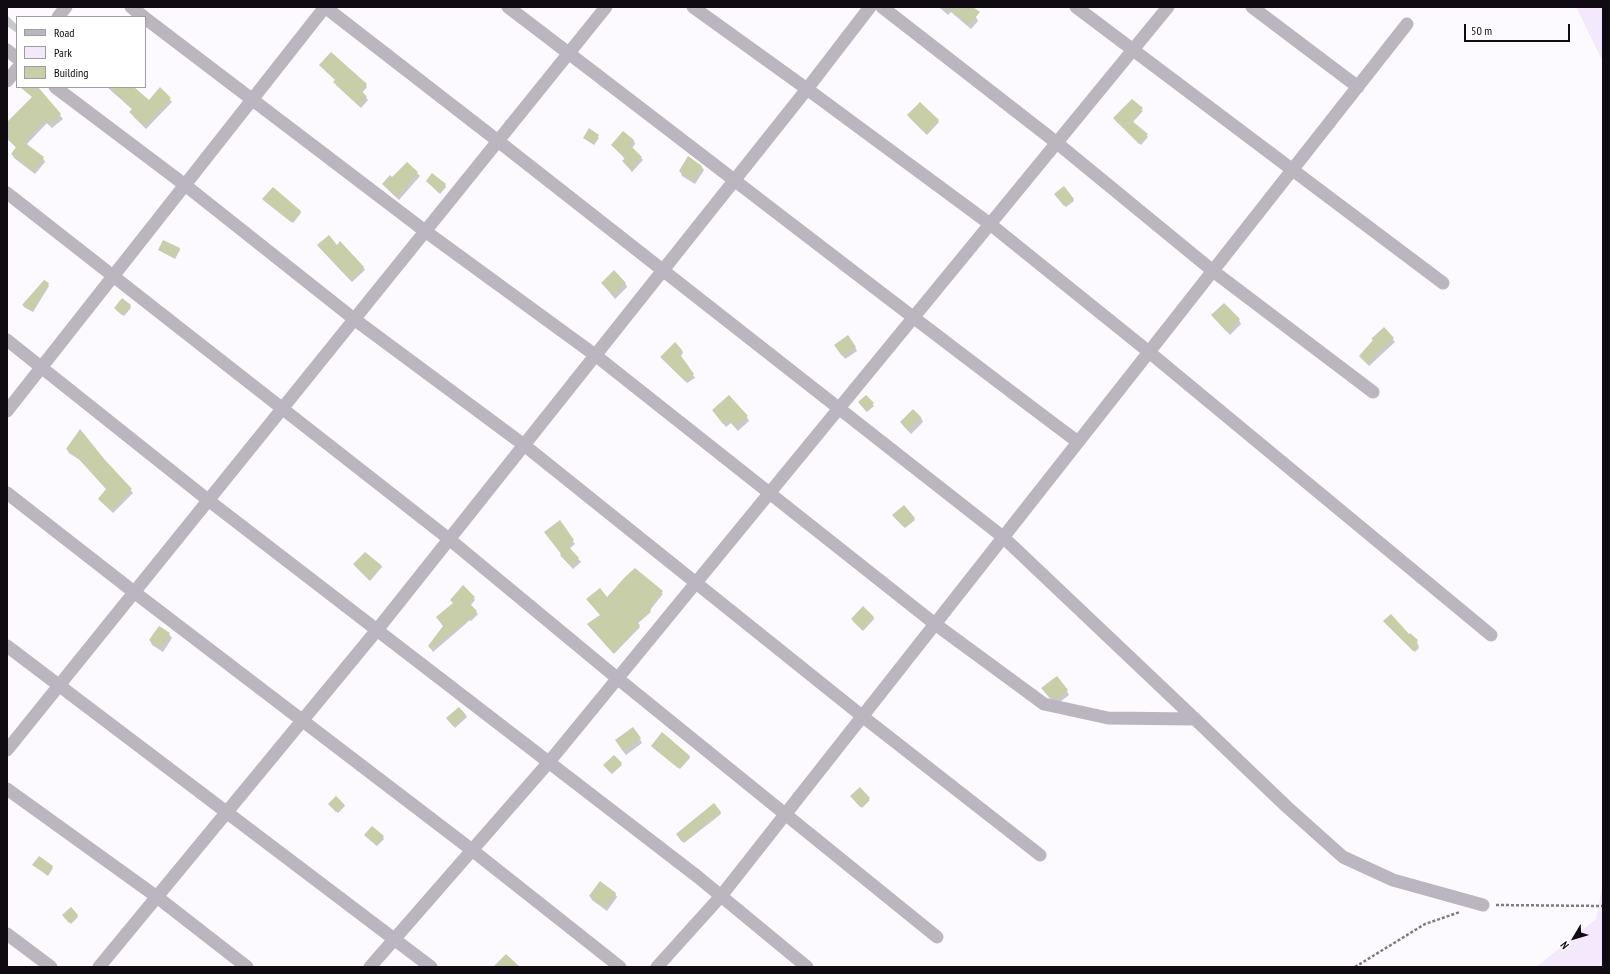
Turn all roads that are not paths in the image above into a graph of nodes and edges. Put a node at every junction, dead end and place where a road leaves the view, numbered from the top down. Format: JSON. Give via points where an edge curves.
{"nodes":[{"id":1,"x":66,"y":7,"type":"edge"},
{"id":2,"x":131,"y":7,"type":"edge"},
{"id":3,"x":325,"y":7,"type":"edge"},
{"id":4,"x":508,"y":7,"type":"edge"},
{"id":5,"x":606,"y":7,"type":"edge"},
{"id":6,"x":693,"y":7,"type":"edge"},
{"id":7,"x":870,"y":7,"type":"edge"},
{"id":8,"x":882,"y":7,"type":"edge"},
{"id":9,"x":1076,"y":7,"type":"edge"},
{"id":10,"x":1168,"y":7,"type":"edge"},
{"id":11,"x":1252,"y":7,"type":"edge"},
{"id":12,"x":59,"y":16,"type":"edge"},
{"id":13,"x":143,"y":16,"type":"edge"},
{"id":14,"x":146,"y":19,"type":"edge"},
{"id":15,"x":1407,"y":24,"type":"dead end"},
{"id":16,"x":7,"y":50,"type":"edge"},
{"id":17,"x":1132,"y":51,"type":"junction"},
{"id":18,"x":569,"y":53,"type":"junction"},
{"id":19,"x":16,"y":57,"type":"edge"},
{"id":20,"x":16,"y":70,"type":"edge"},
{"id":21,"x":7,"y":81,"type":"edge"},
{"id":22,"x":1358,"y":87,"type":"junction"},
{"id":23,"x":56,"y":88,"type":"edge"},
{"id":24,"x":807,"y":89,"type":"junction"},
{"id":25,"x":252,"y":100,"type":"junction"},
{"id":26,"x":498,"y":141,"type":"junction"},
{"id":27,"x":1057,"y":143,"type":"junction"},
{"id":28,"x":1293,"y":169,"type":"junction"},
{"id":29,"x":735,"y":179,"type":"junction"},
{"id":30,"x":185,"y":186,"type":"junction"},
{"id":31,"x":7,"y":193,"type":"edge"},
{"id":32,"x":990,"y":224,"type":"junction"},
{"id":33,"x":425,"y":231,"type":"junction"},
{"id":34,"x":663,"y":270,"type":"junction"},
{"id":35,"x":1213,"y":271,"type":"junction"},
{"id":36,"x":113,"y":276,"type":"junction"},
{"id":37,"x":1443,"y":283,"type":"dead end"},
{"id":38,"x":913,"y":318,"type":"junction"},
{"id":39,"x":354,"y":319,"type":"junction"},
{"id":40,"x":7,"y":340,"type":"edge"},
{"id":41,"x":1149,"y":352,"type":"junction"},
{"id":42,"x":595,"y":356,"type":"junction"},
{"id":43,"x":41,"y":368,"type":"junction"},
{"id":44,"x":1373,"y":392,"type":"dead end"},
{"id":45,"x":282,"y":408,"type":"junction"},
{"id":46,"x":839,"y":408,"type":"junction"},
{"id":47,"x":7,"y":411,"type":"edge"},
{"id":48,"x":1078,"y":442,"type":"junction"},
{"id":49,"x":524,"y":445,"type":"junction"},
{"id":50,"x":7,"y":493,"type":"edge"},
{"id":51,"x":769,"y":493,"type":"junction"},
{"id":52,"x":208,"y":500,"type":"junction"},
{"id":53,"x":1003,"y":537,"type":"junction"},
{"id":54,"x":449,"y":539,"type":"junction"},
{"id":55,"x":695,"y":583,"type":"junction"},
{"id":56,"x":134,"y":592,"type":"junction"},
{"id":57,"x":935,"y":624,"type":"junction"},
{"id":58,"x":377,"y":630,"type":"junction"},
{"id":59,"x":1491,"y":635,"type":"dead end"},
{"id":60,"x":7,"y":646,"type":"edge"},
{"id":61,"x":617,"y":678,"type":"junction"},
{"id":62,"x":59,"y":686,"type":"junction"},
{"id":63,"x":862,"y":716,"type":"junction"},
{"id":64,"x":1195,"y":719,"type":"junction"},
{"id":65,"x":303,"y":720,"type":"junction"},
{"id":66,"x":7,"y":750,"type":"edge"},
{"id":67,"x":549,"y":762,"type":"junction"},
{"id":68,"x":7,"y":789,"type":"edge"},
{"id":69,"x":226,"y":814,"type":"junction"},
{"id":70,"x":786,"y":814,"type":"junction"},
{"id":71,"x":472,"y":850,"type":"junction"},
{"id":72,"x":1040,"y":855,"type":"dead end"},
{"id":73,"x":721,"y":896,"type":"junction"},
{"id":74,"x":157,"y":898,"type":"junction"},
{"id":75,"x":1483,"y":904,"type":"road end"},
{"id":76,"x":7,"y":934,"type":"edge"},
{"id":77,"x":937,"y":937,"type":"dead end"},
{"id":78,"x":395,"y":939,"type":"junction"},
{"id":79,"x":50,"y":967,"type":"edge"},
{"id":80,"x":99,"y":967,"type":"edge"},
{"id":81,"x":247,"y":967,"type":"edge"},
{"id":82,"x":370,"y":967,"type":"edge"},
{"id":83,"x":431,"y":967,"type":"edge"},
{"id":84,"x":620,"y":967,"type":"edge"},
{"id":85,"x":657,"y":967,"type":"edge"},
{"id":86,"x":808,"y":967,"type":"edge"}],
"edges":[{"from":1,"to":12,"type":"street"},
{"from":2,"to":13,"type":"street"},
{"from":3,"to":25,"type":"street"},
{"from":3,"to":26,"type":"street"},
{"from":4,"to":18,"type":"street"},
{"from":5,"to":18,"type":"street"},
{"from":6,"to":24,"type":"street"},
{"from":7,"to":24,"type":"street"},
{"from":8,"to":27,"type":"street"},
{"from":9,"to":17,"type":"street"},
{"from":10,"to":17,"type":"street"},
{"from":11,"to":22,"type":"street"},
{"from":14,"to":25,"type":"street"},
{"from":15,"to":22,"type":"street"},
{"from":16,"to":19,"type":"street"},
{"from":17,"to":27,"type":"street"},
{"from":17,"to":28,"type":"street"},
{"from":18,"to":26,"type":"street"},
{"from":18,"to":29,"type":"street"},
{"from":20,"to":21,"type":"street"},
{"from":22,"to":28,"type":"street"},
{"from":23,"to":30,"type":"street"},
{"from":24,"to":29,"type":"street"},
{"from":24,"to":32,"type":"street"},
{"from":25,"to":30,"type":"street"},
{"from":25,"to":33,"type":"street"},
{"from":26,"to":33,"type":"street"},
{"from":26,"to":34,"type":"street"},
{"from":27,"to":32,"type":"street"},
{"from":27,"to":35,"type":"street"},
{"from":28,"to":35,"type":"street"},
{"from":28,"to":37,"type":"street"},
{"from":29,"to":34,"type":"street"},
{"from":29,"to":38,"type":"street"},
{"from":30,"to":36,"type":"street"},
{"from":30,"to":39,"type":"street"},
{"from":31,"to":36,"type":"street"},
{"from":32,"to":38,"type":"street"},
{"from":32,"to":41,"type":"street"},
{"from":33,"to":39,"type":"street"},
{"from":33,"to":42,"type":"street"},
{"from":34,"to":42,"type":"street"},
{"from":34,"to":46,"type":"street"},
{"from":35,"to":41,"type":"street"},
{"from":35,"to":44,"type":"street"},
{"from":36,"to":43,"type":"street"},
{"from":36,"to":45,"type":"street"},
{"from":38,"to":46,"type":"street"},
{"from":38,"to":48,"type":"street"},
{"from":39,"to":45,"type":"street"},
{"from":39,"to":49,"type":"street"},
{"from":40,"to":43,"type":"street"},
{"from":41,"to":48,"type":"street"},
{"from":41,"to":59,"type":"street"},
{"from":42,"to":49,"type":"street"},
{"from":42,"to":51,"type":"street"},
{"from":43,"to":47,"type":"street"},
{"from":43,"to":52,"type":"street"},
{"from":45,"to":52,"type":"street"},
{"from":45,"to":54,"type":"street"},
{"from":46,"to":51,"type":"street"},
{"from":46,"to":53,"type":"street"},
{"from":48,"to":53,"type":"street"},
{"from":49,"to":54,"type":"street"},
{"from":49,"to":55,"type":"street"},
{"from":50,"to":56,"type":"street"},
{"from":51,"to":55,"type":"street"},
{"from":51,"to":57,"type":"street"},
{"from":52,"to":56,"type":"street"},
{"from":52,"to":58,"type":"street"},
{"from":53,"to":57,"type":"street"},
{"from":53,"to":64,"type":"street"},
{"from":54,"to":58,"type":"street"},
{"from":54,"to":61,"type":"street"},
{"from":55,"to":61,"type":"street"},
{"from":55,"to":63,"type":"street"},
{"from":56,"to":62,"type":"street"},
{"from":56,"to":65,"type":"street"},
{"from":57,"to":63,"type":"street"},
{"from":57,"to":64,"type":"street","via":[[1044,704],[1108,718]]},
{"from":58,"to":65,"type":"street"},
{"from":58,"to":67,"type":"street"},
{"from":60,"to":62,"type":"street"},
{"from":61,"to":67,"type":"street"},
{"from":61,"to":70,"type":"street"},
{"from":62,"to":66,"type":"street"},
{"from":62,"to":69,"type":"street"},
{"from":63,"to":70,"type":"street"},
{"from":63,"to":72,"type":"street"},
{"from":64,"to":75,"type":"street","via":[[1343,857],[1393,880]]},
{"from":65,"to":69,"type":"street"},
{"from":65,"to":71,"type":"street"},
{"from":67,"to":71,"type":"street"},
{"from":67,"to":73,"type":"street"},
{"from":68,"to":74,"type":"street"},
{"from":69,"to":74,"type":"street"},
{"from":69,"to":78,"type":"street"},
{"from":70,"to":73,"type":"street"},
{"from":70,"to":77,"type":"street"},
{"from":71,"to":78,"type":"street"},
{"from":71,"to":84,"type":"street"},
{"from":73,"to":85,"type":"street"},
{"from":73,"to":86,"type":"street"},
{"from":74,"to":80,"type":"street"},
{"from":74,"to":81,"type":"street"},
{"from":76,"to":79,"type":"street"},
{"from":78,"to":82,"type":"street"},
{"from":78,"to":83,"type":"street"}]}
